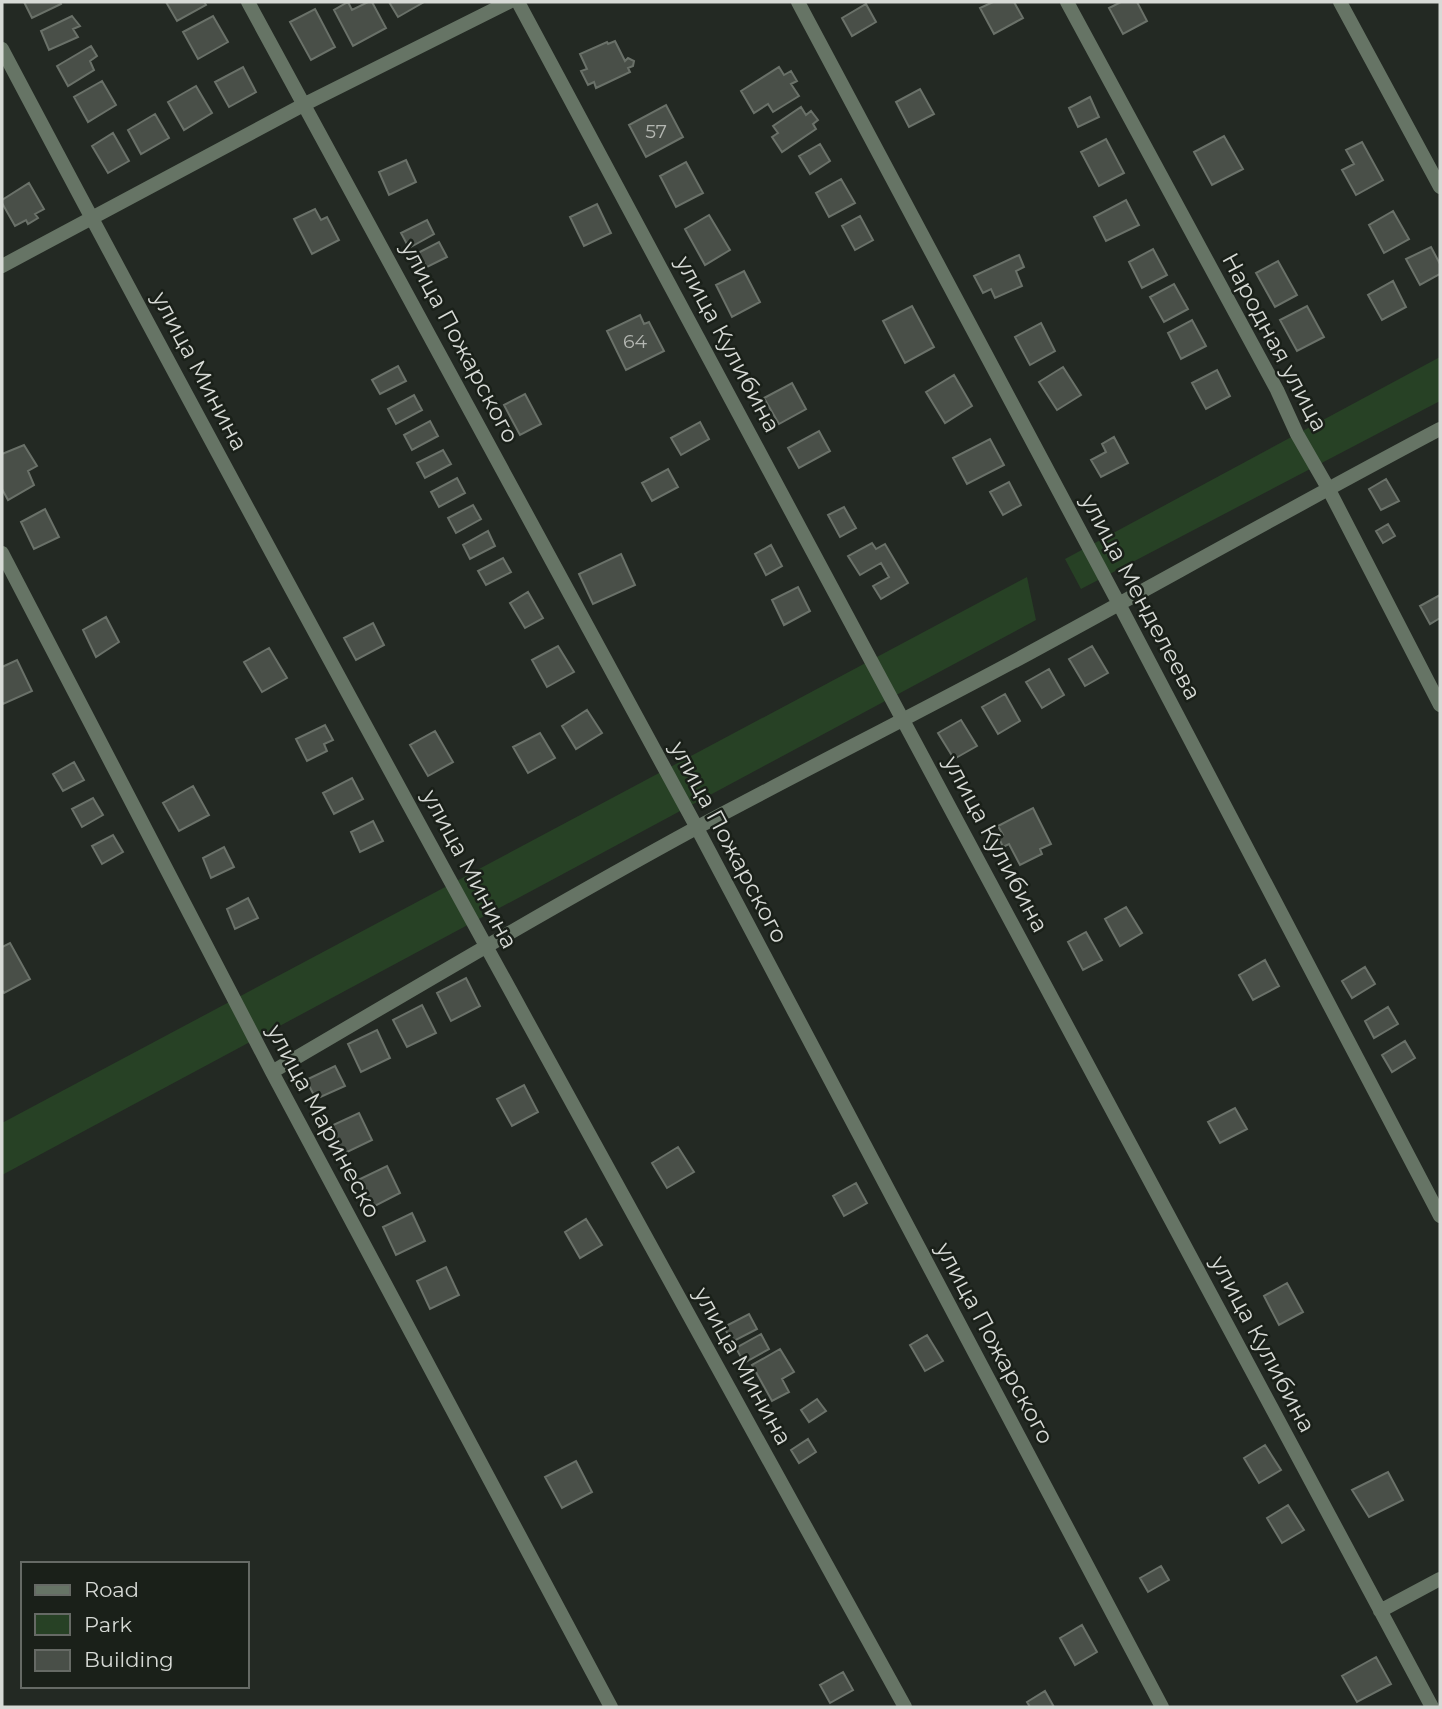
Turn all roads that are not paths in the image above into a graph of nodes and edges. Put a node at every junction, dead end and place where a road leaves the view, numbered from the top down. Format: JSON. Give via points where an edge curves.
{"nodes":[{"id":1,"x":248,"y":2,"type":"edge"},
{"id":2,"x":509,"y":2,"type":"edge"},
{"id":3,"x":518,"y":2,"type":"edge"},
{"id":4,"x":798,"y":2,"type":"edge"},
{"id":5,"x":1067,"y":2,"type":"edge"},
{"id":6,"x":1340,"y":2,"type":"edge"},
{"id":7,"x":2,"y":49,"type":"edge"},
{"id":8,"x":305,"y":104,"type":"junction"},
{"id":9,"x":1440,"y":187,"type":"edge"},
{"id":10,"x":91,"y":217,"type":"junction"},
{"id":11,"x":2,"y":266,"type":"edge"},
{"id":12,"x":1440,"y":429,"type":"edge"},
{"id":13,"x":1328,"y":488,"type":"junction"},
{"id":14,"x":2,"y":553,"type":"edge"},
{"id":15,"x":1119,"y":604,"type":"junction"},
{"id":16,"x":1440,"y":705,"type":"edge"},
{"id":17,"x":904,"y":720,"type":"junction"},
{"id":18,"x":696,"y":828,"type":"junction"},
{"id":19,"x":485,"y":946,"type":"junction"},
{"id":20,"x":272,"y":1072,"type":"junction"},
{"id":21,"x":1440,"y":1216,"type":"edge"},
{"id":22,"x":1440,"y":1579,"type":"edge"},
{"id":23,"x":1380,"y":1611,"type":"junction"},
{"id":24,"x":611,"y":1707,"type":"edge"},
{"id":25,"x":905,"y":1707,"type":"edge"},
{"id":26,"x":1162,"y":1707,"type":"edge"},
{"id":27,"x":1432,"y":1707,"type":"edge"}],
"edges":[{"from":1,"to":8,"type":"street","name":"улица Пожарского"},
{"from":2,"to":8,"type":"street"},
{"from":3,"to":17,"type":"street","name":"улица Кулибина"},
{"from":4,"to":15,"type":"street","name":"улица Менделеева"},
{"from":5,"to":13,"type":"street","name":"Народная улица"},
{"from":6,"to":9,"type":"street"},
{"from":7,"to":10,"type":"street","name":"улица Минина"},
{"from":8,"to":10,"type":"street"},
{"from":8,"to":18,"type":"street","name":"улица Пожарского"},
{"from":10,"to":11,"type":"street"},
{"from":10,"to":19,"type":"street","name":"улица Минина"},
{"from":12,"to":13,"type":"street"},
{"from":13,"to":15,"type":"street"},
{"from":13,"to":16,"type":"street","name":"Народная улица"},
{"from":14,"to":20,"type":"street","name":"улица Маринеско"},
{"from":15,"to":17,"type":"street"},
{"from":15,"to":21,"type":"street","name":"улица Менделеева"},
{"from":17,"to":18,"type":"street"},
{"from":17,"to":23,"type":"street","name":"улица Кулибина"},
{"from":18,"to":19,"type":"street"},
{"from":18,"to":26,"type":"street","name":"улица Пожарского"},
{"from":19,"to":20,"type":"street"},
{"from":19,"to":25,"type":"street","name":"улица Минина"},
{"from":20,"to":24,"type":"street","name":"улица Маринеско"},
{"from":22,"to":23,"type":"street"},
{"from":23,"to":27,"type":"street","name":"улица Кулибина"}]}
